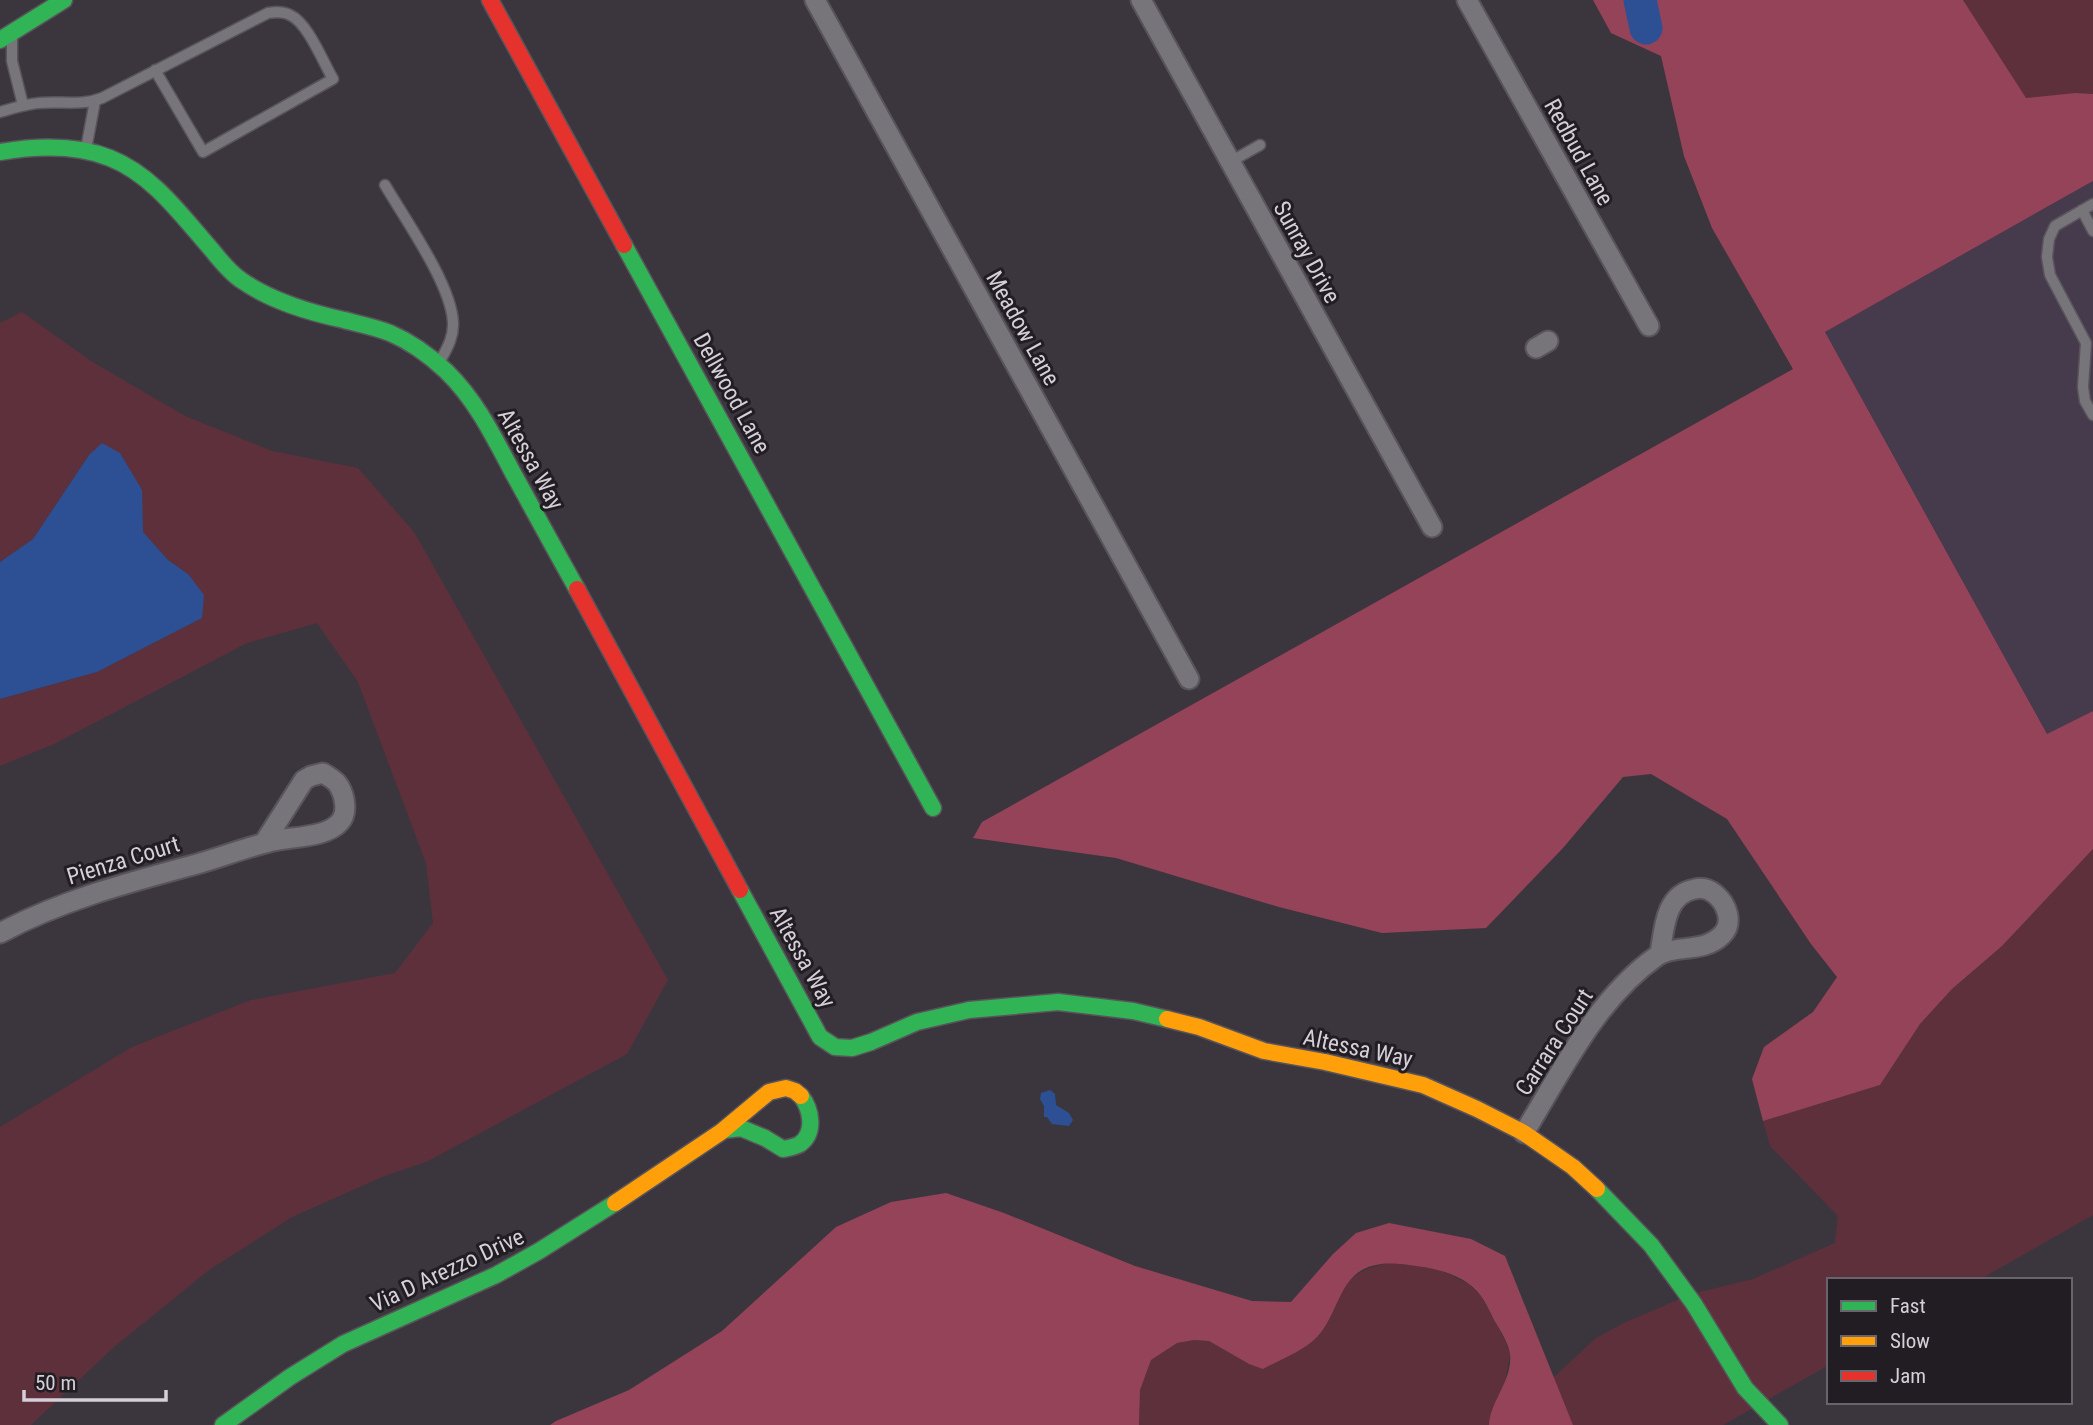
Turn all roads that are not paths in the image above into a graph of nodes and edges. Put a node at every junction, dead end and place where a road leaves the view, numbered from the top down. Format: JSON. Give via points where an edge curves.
{"nodes":[{"id":1,"x":64,"y":0,"type":"edge"},
{"id":2,"x":490,"y":0,"type":"edge"},
{"id":3,"x":815,"y":0,"type":"edge"},
{"id":4,"x":1141,"y":0,"type":"edge"},
{"id":5,"x":1467,"y":0,"type":"edge"},
{"id":6,"x":6,"y":36,"type":"edge"},
{"id":7,"x":155,"y":70,"type":"junction"},
{"id":8,"x":95,"y":101,"type":"junction"},
{"id":9,"x":23,"y":105,"type":"junction"},
{"id":10,"x":0,"y":113,"type":"edge"},
{"id":11,"x":1260,"y":145,"type":"dead end"},
{"id":12,"x":86,"y":150,"type":"junction"},
{"id":13,"x":0,"y":152,"type":"edge"},
{"id":14,"x":1230,"y":162,"type":"junction"},
{"id":15,"x":385,"y":185,"type":"dead end"},
{"id":16,"x":2093,"y":204,"type":"edge"},
{"id":17,"x":2082,"y":210,"type":"junction"},
{"id":18,"x":2093,"y":231,"type":"edge"},
{"id":19,"x":1649,"y":327,"type":"dead end"},
{"id":20,"x":2090,"y":341,"type":"edge"},
{"id":21,"x":439,"y":364,"type":"junction"},
{"id":22,"x":2093,"y":415,"type":"edge"},
{"id":23,"x":1432,"y":527,"type":"dead end"},
{"id":24,"x":1189,"y":679,"type":"dead end"},
{"id":25,"x":933,"y":808,"type":"dead end"},
{"id":26,"x":264,"y":843,"type":"dead end"},
{"id":27,"x":0,"y":933,"type":"edge"},
{"id":28,"x":1661,"y":954,"type":"dead end"},
{"id":29,"x":724,"y":1130,"type":"junction"},
{"id":30,"x":1524,"y":1133,"type":"junction"},
{"id":31,"x":223,"y":1425,"type":"edge"},
{"id":32,"x":1780,"y":1425,"type":"edge"}],
"edges":[{"from":1,"to":6,"type":"street"},
{"from":2,"to":25,"type":"street","name":"Dellwood Lane"},
{"from":3,"to":24,"type":"street","name":"Meadow Lane"},
{"from":4,"to":14,"type":"street","name":"Sunray Drive"},
{"from":5,"to":19,"type":"street","name":"Redbud Lane"},
{"from":6,"to":9,"type":"lane"},
{"from":7,"to":7,"type":"lane","via":[[278,11],[302,23],[333,79],[203,152]]},
{"from":7,"to":8,"type":"lane"},
{"from":8,"to":9,"type":"lane"},
{"from":8,"to":12,"type":"lane"},
{"from":9,"to":10,"type":"lane"},
{"from":11,"to":14,"type":"lane"},
{"from":12,"to":13,"type":"street","name":"Altessa Way","via":[[52,146]]},
{"from":12,"to":21,"type":"street","name":"Altessa Way","via":[[118,162],[151,184],[239,279],[294,307],[398,337]]},
{"from":14,"to":23,"type":"street","name":"Sunray Drive"},
{"from":15,"to":21,"type":"lane","via":[[444,286],[453,322],[451,342]]},
{"from":16,"to":17,"type":"lane"},
{"from":17,"to":18,"type":"lane"},
{"from":17,"to":20,"type":"lane","via":[[2055,226],[2047,257],[2050,275]]},
{"from":20,"to":22,"type":"lane","via":[[2083,387]]},
{"from":21,"to":30,"type":"street","name":"Altessa Way","via":[[483,417],[820,1037],[835,1047],[852,1048],[916,1022],[970,1010],[1058,1002],[1121,1010],[1199,1027],[1264,1051],[1423,1085]]},
{"from":26,"to":27,"type":"street","name":"Pienza Court","via":[[70,901]]},
{"from":28,"to":30,"type":"street","name":"Carrara Court","via":[[1632,975],[1599,1012]]},
{"from":29,"to":29,"type":"street","name":"Via D Arezzo Drive","via":[[741,1128],[783,1149],[801,1143],[811,1127],[811,1110],[794,1089],[772,1090]]},
{"from":29,"to":31,"type":"street","name":"Via D Arezzo Drive","via":[[538,1252],[458,1295],[359,1337],[302,1369]]},
{"from":30,"to":32,"type":"street","name":"Altessa Way","via":[[1573,1167],[1651,1245],[1694,1304],[1745,1388]]}]}
